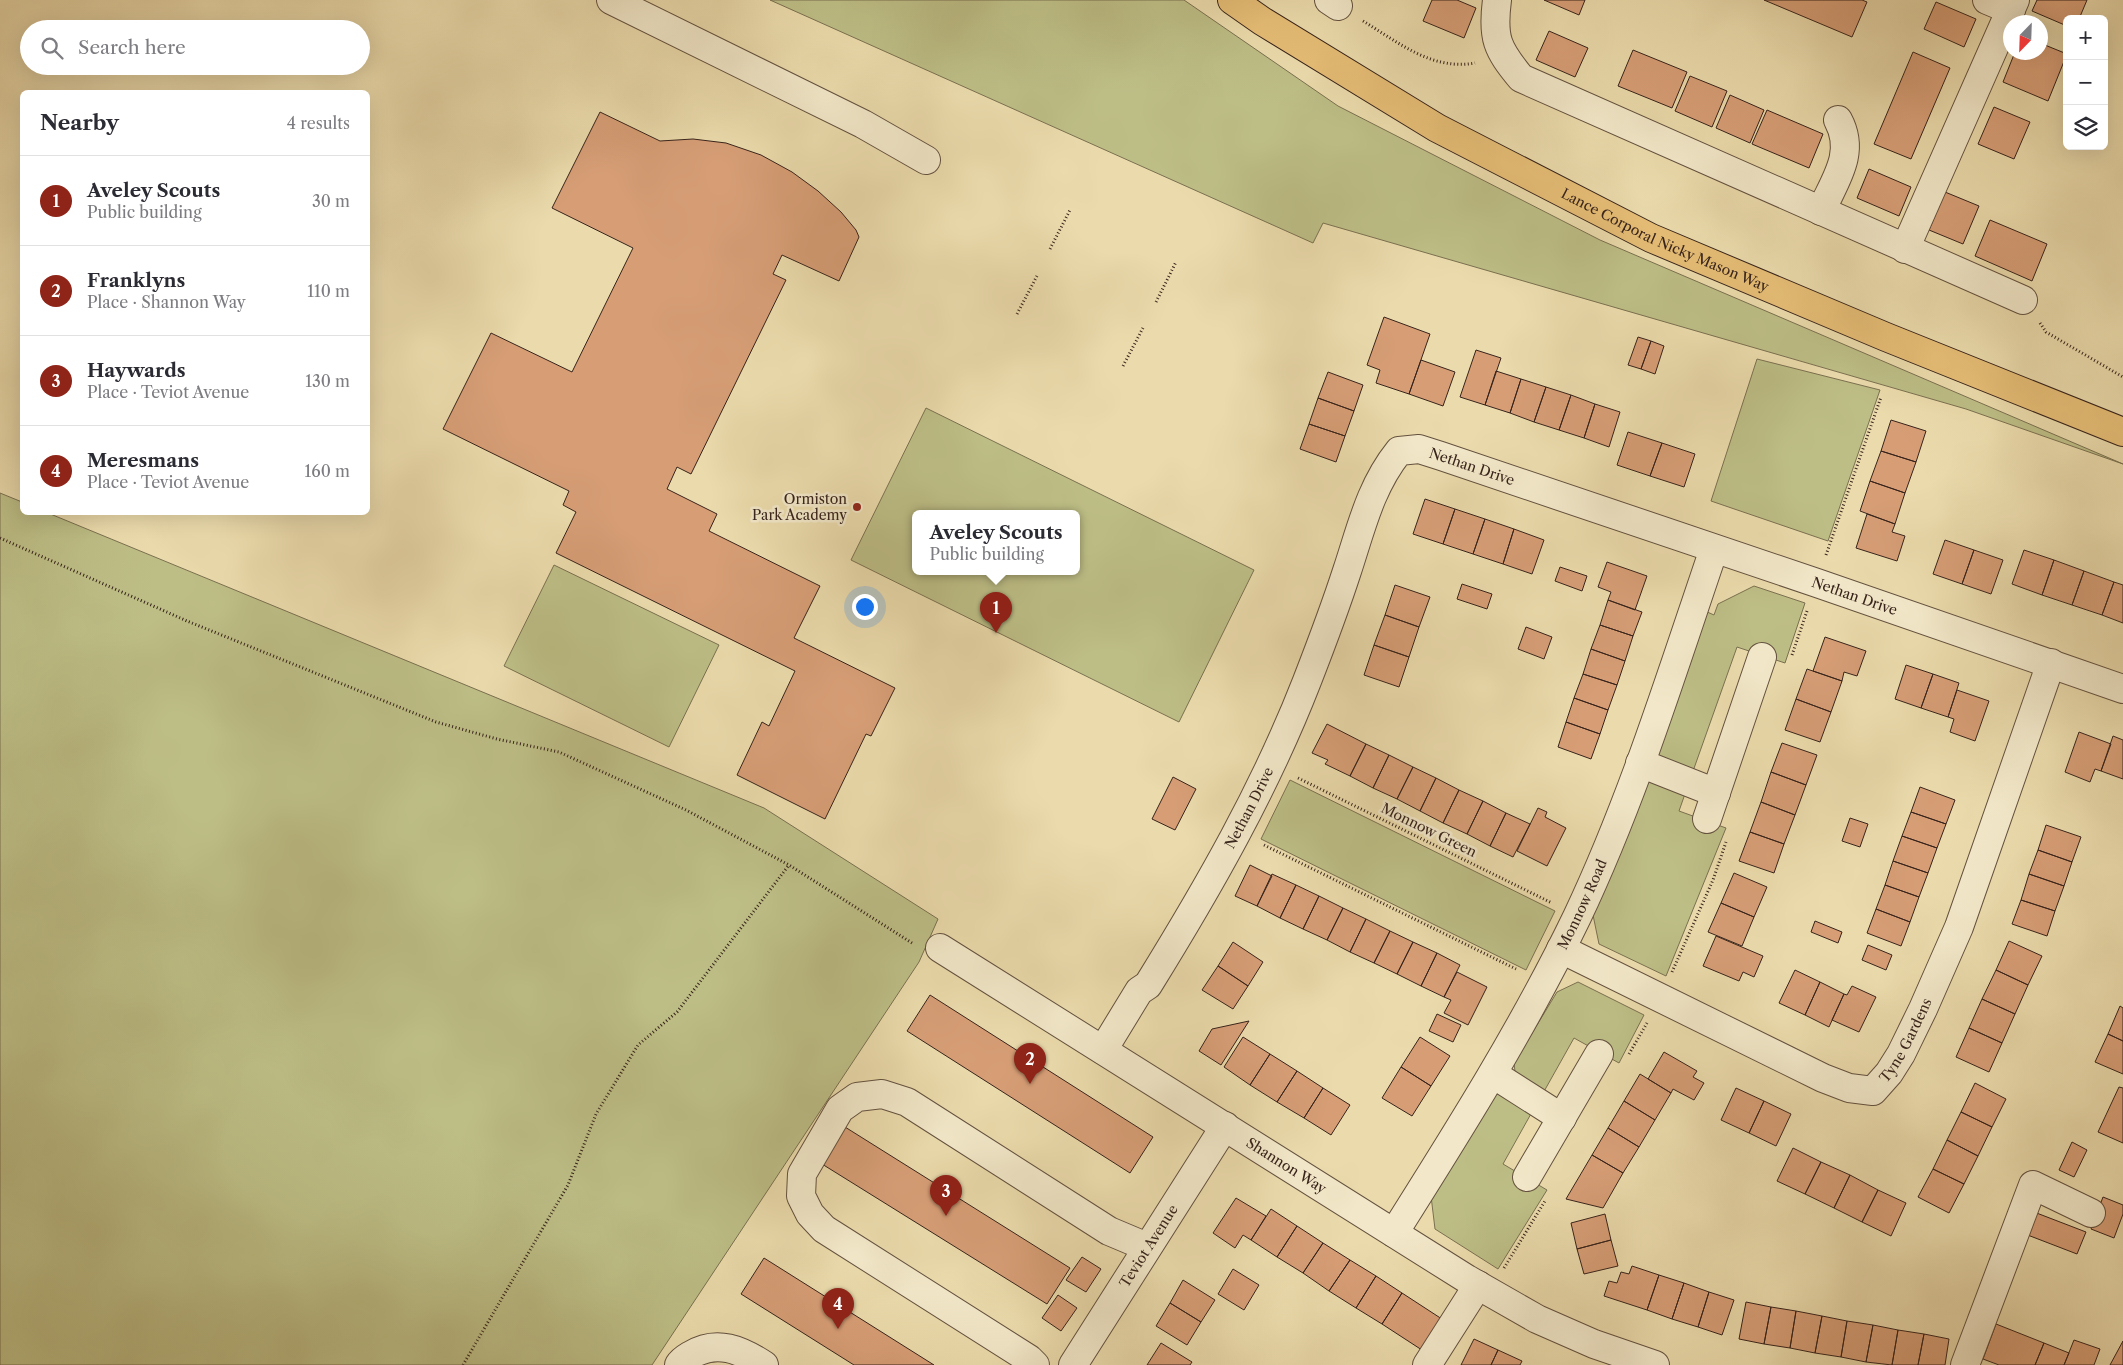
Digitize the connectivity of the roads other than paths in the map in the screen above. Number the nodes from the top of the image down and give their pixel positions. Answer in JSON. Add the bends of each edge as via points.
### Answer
{"nodes":[{"id":1,"x":611,"y":0,"type":"edge"},
{"id":2,"x":1232,"y":0,"type":"edge"},
{"id":3,"x":1498,"y":0,"type":"edge"},
{"id":4,"x":2004,"y":3,"type":"edge"},
{"id":5,"x":1838,"y":120,"type":"dead end"},
{"id":6,"x":926,"y":160,"type":"dead end"},
{"id":7,"x":1821,"y":211,"type":"junction"},
{"id":8,"x":1906,"y":249,"type":"junction"},
{"id":9,"x":2023,"y":300,"type":"road end"},
{"id":10,"x":2123,"y":432,"type":"edge"},
{"id":11,"x":1714,"y":549,"type":"junction"},
{"id":12,"x":1762,"y":657,"type":"dead end"},
{"id":13,"x":2051,"y":663,"type":"junction"},
{"id":14,"x":2123,"y":690,"type":"edge"},
{"id":15,"x":1640,"y":763,"type":"junction"},
{"id":16,"x":1716,"y":793,"type":"junction"},
{"id":17,"x":1707,"y":820,"type":"dead end"},
{"id":18,"x":940,"y":948,"type":"road end"},
{"id":19,"x":1561,"y":949,"type":"junction"},
{"id":20,"x":1103,"y":1050,"type":"junction"},
{"id":21,"x":1599,"y":1054,"type":"dead end"},
{"id":22,"x":1493,"y":1074,"type":"junction"},
{"id":23,"x":1562,"y":1118,"type":"junction"},
{"id":24,"x":1225,"y":1126,"type":"junction"},
{"id":25,"x":1527,"y":1177,"type":"dead end"},
{"id":26,"x":2092,"y":1214,"type":"dead end"},
{"id":27,"x":1394,"y":1233,"type":"junction"},
{"id":28,"x":1147,"y":1247,"type":"junction"},
{"id":29,"x":1478,"y":1285,"type":"junction"},
{"id":30,"x":1647,"y":1364,"type":"edge"},
{"id":31,"x":679,"y":1365,"type":"edge"},
{"id":32,"x":764,"y":1365,"type":"edge"},
{"id":33,"x":1035,"y":1365,"type":"edge"},
{"id":34,"x":1073,"y":1365,"type":"edge"},
{"id":35,"x":1427,"y":1365,"type":"edge"},
{"id":36,"x":1964,"y":1365,"type":"edge"}],
"edges":[{"from":1,"to":6,"type":"street","via":[[863,124]]},
{"from":2,"to":10,"type":"main road","name":"Lance Corporal Nicky Mason Way","via":[[1437,128],[1651,238]]},
{"from":3,"to":7,"type":"street","via":[[1494,28],[1504,58],[1521,78]]},
{"from":4,"to":8,"type":"street"},
{"from":5,"to":7,"type":"street","via":[[1844,131],[1846,149]]},
{"from":7,"to":8,"type":"street"},
{"from":8,"to":9,"type":"street"},
{"from":11,"to":13,"type":"street","name":"Nethan Drive"},
{"from":11,"to":15,"type":"street","name":"Monnow Road"},
{"from":11,"to":20,"type":"street","name":"Nethan Drive","via":[[1418,449],[1399,451],[1374,489],[1307,683],[1238,832],[1158,970],[1148,986],[1140,991]]},
{"from":12,"to":16,"type":"street"},
{"from":13,"to":14,"type":"street","name":"Nethan Drive"},
{"from":13,"to":19,"type":"street","name":"Tyne Gardens","via":[[1959,927],[1901,1054],[1873,1091],[1849,1088],[1823,1078]]},
{"from":15,"to":16,"type":"street"},
{"from":15,"to":19,"type":"street","name":"Monnow Road","via":[[1611,841]]},
{"from":16,"to":17,"type":"street"},
{"from":18,"to":20,"type":"street","name":"Shannon Way"},
{"from":19,"to":22,"type":"street","name":"Monnow Road"},
{"from":20,"to":24,"type":"street","name":"Shannon Way"},
{"from":21,"to":23,"type":"street"},
{"from":22,"to":23,"type":"street"},
{"from":22,"to":27,"type":"street","name":"Monnow Road"},
{"from":23,"to":25,"type":"street"},
{"from":24,"to":27,"type":"street","name":"Shannon Way"},
{"from":24,"to":28,"type":"street","name":"Teviot Avenue"},
{"from":26,"to":36,"type":"street","via":[[2033,1185]]},
{"from":27,"to":29,"type":"street","name":"Shannon Way"},
{"from":28,"to":33,"type":"street","via":[[1109,1231],[907,1102],[882,1094],[857,1097],[840,1109],[802,1174],[801,1196],[810,1214],[824,1229]]},
{"from":28,"to":34,"type":"street","name":"Teviot Avenue"},
{"from":29,"to":30,"type":"street","name":"Shannon Way","via":[[1538,1319]]},
{"from":29,"to":35,"type":"street"},
{"from":31,"to":32,"type":"street","via":[[702,1349],[726,1348],[746,1354]]}]}
